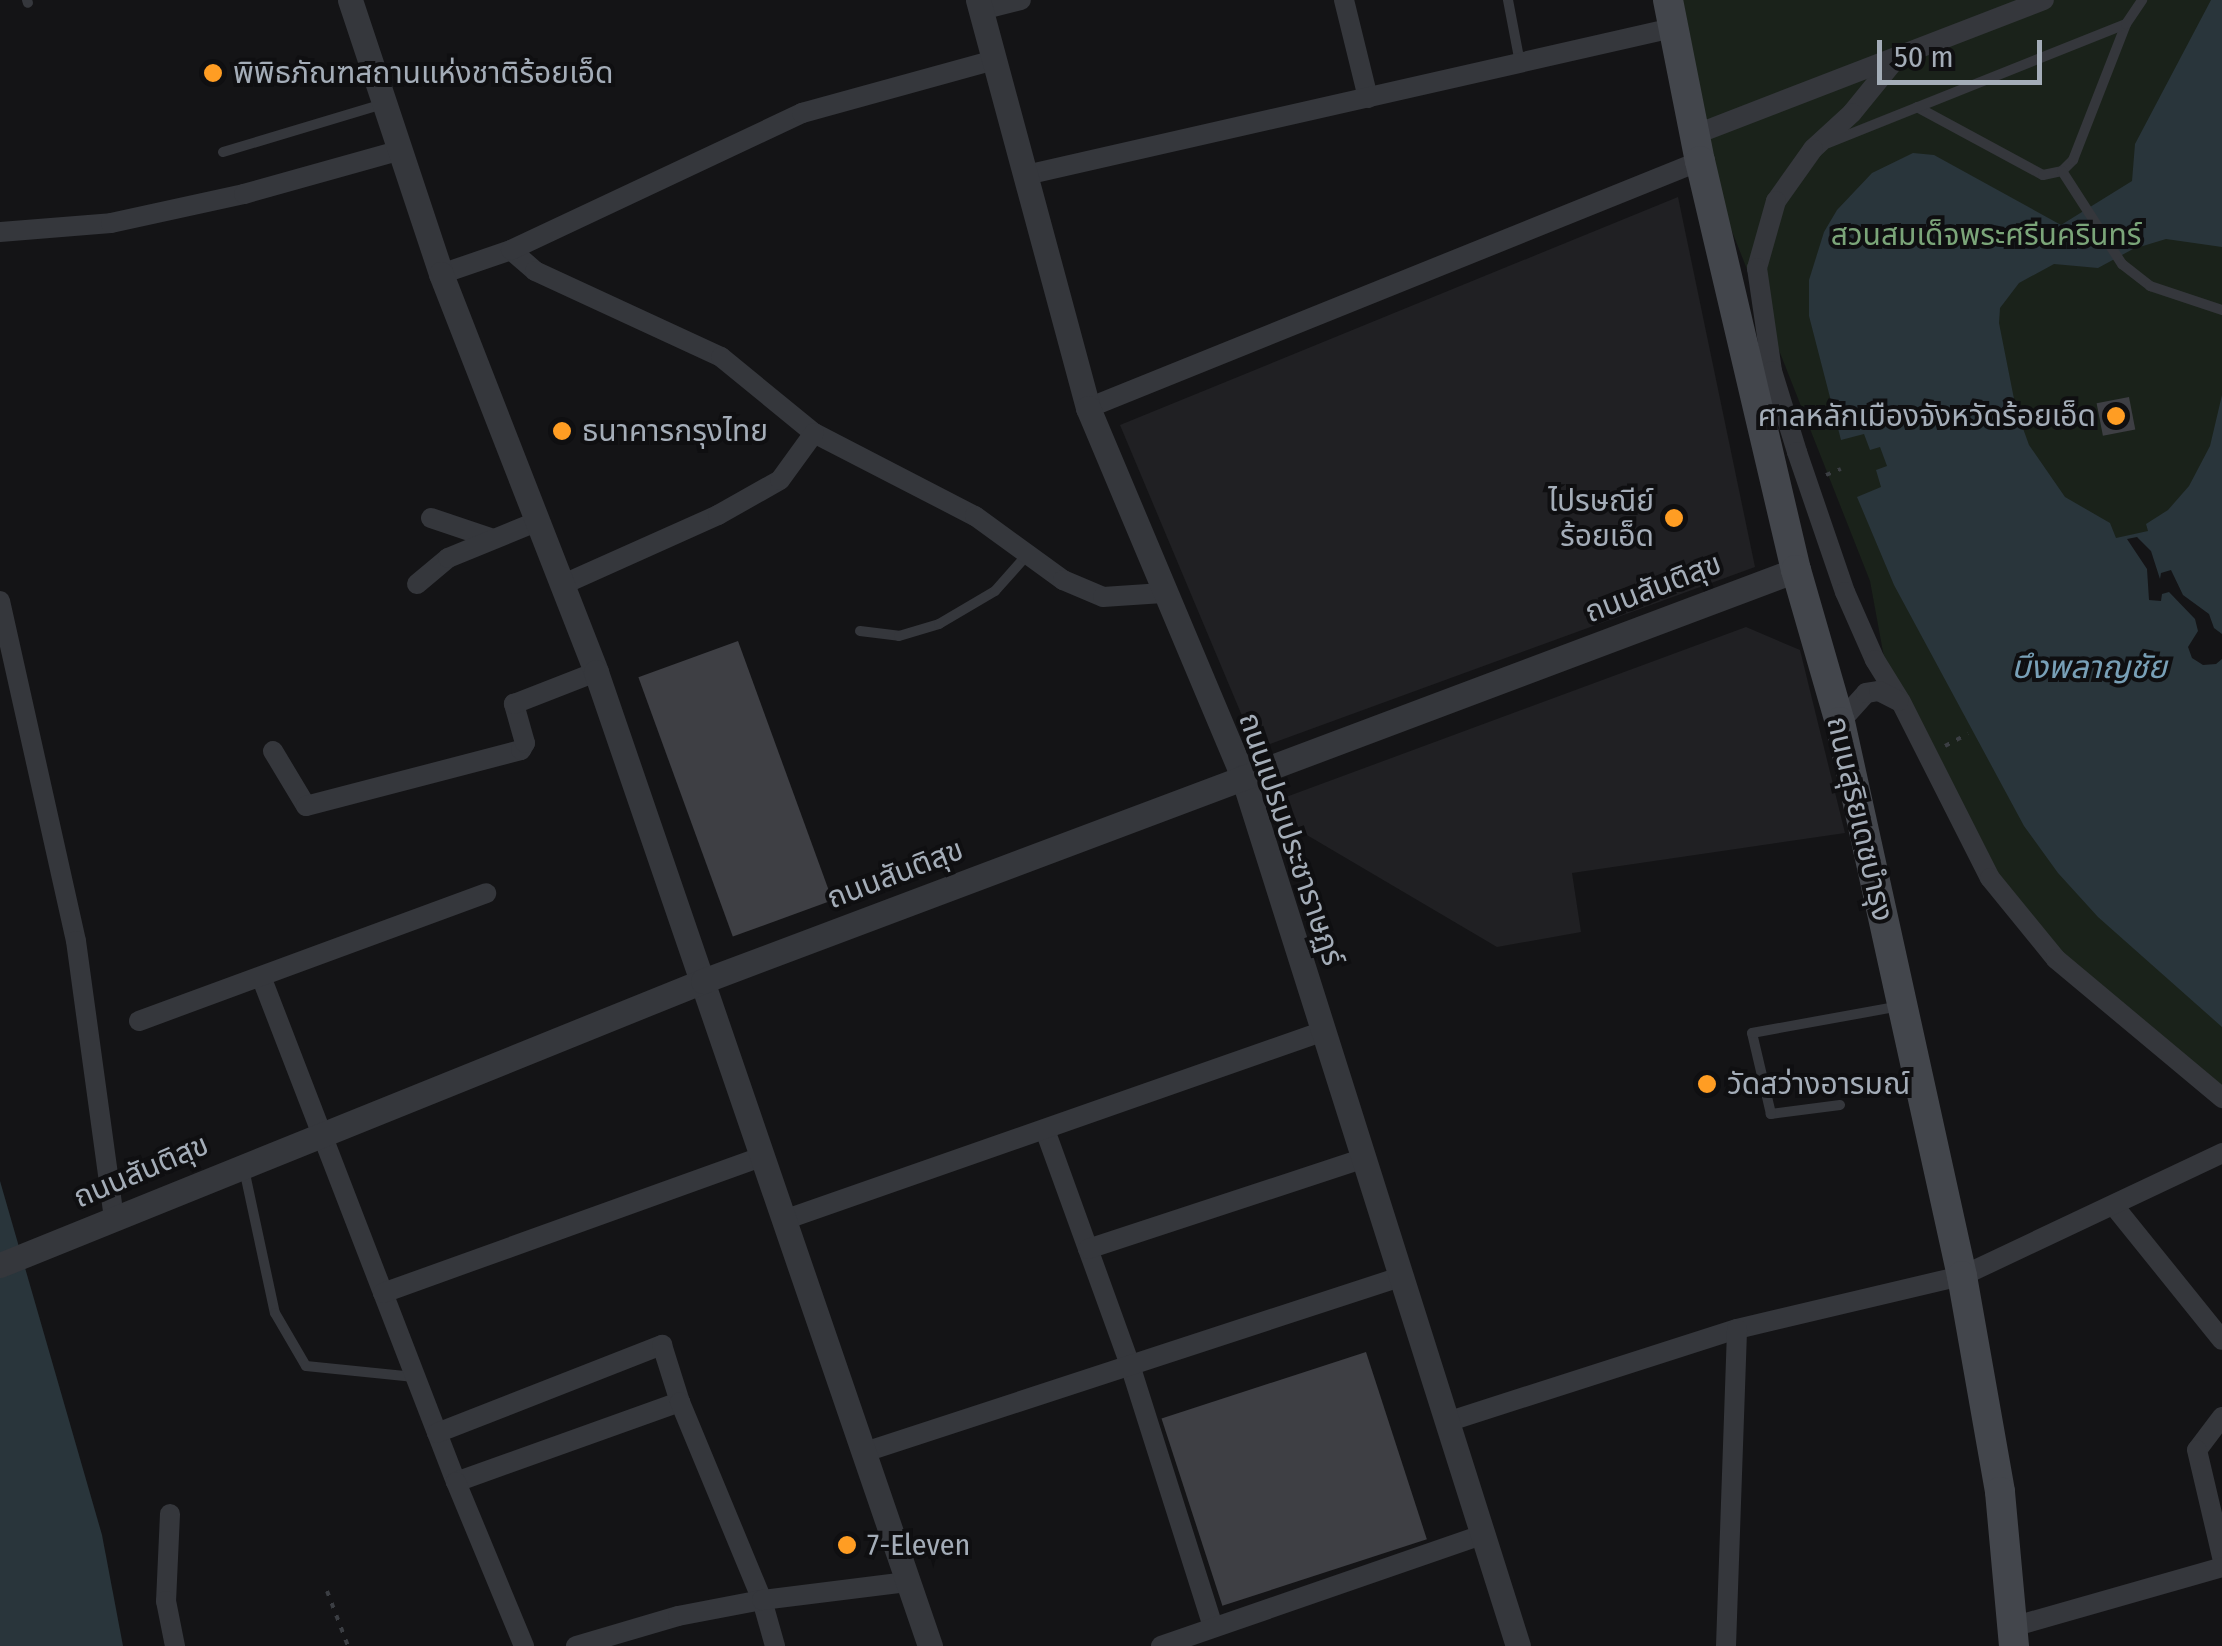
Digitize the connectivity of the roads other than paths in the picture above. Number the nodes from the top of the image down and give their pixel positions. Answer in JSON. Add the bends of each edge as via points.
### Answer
{"nodes":[{"id":1,"x":350,"y":0,"type":"edge"},
{"id":2,"x":1021,"y":0,"type":"edge"},
{"id":3,"x":1344,"y":0,"type":"edge"},
{"id":4,"x":1508,"y":0,"type":"edge"},
{"id":5,"x":2044,"y":0,"type":"edge"},
{"id":6,"x":2142,"y":0,"type":"edge"},
{"id":7,"x":979,"y":5,"type":"edge"},
{"id":8,"x":1671,"y":14,"type":"edge"},
{"id":9,"x":2126,"y":24,"type":"junction"},
{"id":10,"x":994,"y":60,"type":"junction"},
{"id":11,"x":1895,"y":60,"type":"junction"},
{"id":12,"x":1520,"y":64,"type":"junction"},
{"id":13,"x":1368,"y":98,"type":"junction"},
{"id":14,"x":383,"y":104,"type":"junction"},
{"id":15,"x":1916,"y":108,"type":"junction"},
{"id":16,"x":1697,"y":148,"type":"junction"},
{"id":17,"x":1813,"y":149,"type":"junction"},
{"id":18,"x":398,"y":151,"type":"junction"},
{"id":19,"x":223,"y":152,"type":"dead end"},
{"id":20,"x":2062,"y":171,"type":"junction"},
{"id":21,"x":1026,"y":175,"type":"junction"},
{"id":22,"x":0,"y":232,"type":"edge"},
{"id":23,"x":511,"y":250,"type":"junction"},
{"id":24,"x":442,"y":274,"type":"junction"},
{"id":25,"x":2222,"y":310,"type":"edge"},
{"id":26,"x":1088,"y":408,"type":"junction"},
{"id":27,"x":814,"y":433,"type":"junction"},
{"id":28,"x":431,"y":518,"type":"dead end"},
{"id":29,"x":538,"y":521,"type":"junction"},
{"id":30,"x":493,"y":540,"type":"junction"},
{"id":31,"x":1027,"y":554,"type":"junction"},
{"id":32,"x":1796,"y":570,"type":"junction"},
{"id":33,"x":417,"y":584,"type":"dead end"},
{"id":34,"x":564,"y":584,"type":"junction"},
{"id":35,"x":1163,"y":593,"type":"junction"},
{"id":36,"x":0,"y":601,"type":"edge"},
{"id":37,"x":860,"y":631,"type":"dead end"},
{"id":38,"x":596,"y":672,"type":"junction"},
{"id":39,"x":1901,"y":702,"type":"junction"},
{"id":40,"x":1840,"y":722,"type":"junction"},
{"id":41,"x":273,"y":751,"type":"dead end"},
{"id":42,"x":1242,"y":777,"type":"junction"},
{"id":43,"x":486,"y":893,"type":"dead end"},
{"id":44,"x":262,"y":979,"type":"junction"},
{"id":45,"x":703,"y":981,"type":"junction"},
{"id":46,"x":1902,"y":1006,"type":"junction"},
{"id":47,"x":138,"y":1021,"type":"dead end"},
{"id":48,"x":1321,"y":1032,"type":"junction"},
{"id":49,"x":2222,"y":1098,"type":"edge"},
{"id":50,"x":1840,"y":1105,"type":"dead end"},
{"id":51,"x":1045,"y":1130,"type":"junction"},
{"id":52,"x":321,"y":1132,"type":"junction"},
{"id":53,"x":2222,"y":1153,"type":"edge"},
{"id":54,"x":760,"y":1157,"type":"junction"},
{"id":55,"x":1362,"y":1158,"type":"junction"},
{"id":56,"x":242,"y":1164,"type":"junction"},
{"id":57,"x":2114,"y":1206,"type":"junction"},
{"id":58,"x":114,"y":1218,"type":"junction"},
{"id":59,"x":784,"y":1220,"type":"junction"},
{"id":60,"x":1088,"y":1249,"type":"junction"},
{"id":61,"x":12,"y":1260,"type":"edge"},
{"id":62,"x":1962,"y":1276,"type":"junction"},
{"id":63,"x":1400,"y":1277,"type":"junction"},
{"id":64,"x":382,"y":1294,"type":"junction"},
{"id":65,"x":1737,"y":1329,"type":"junction"},
{"id":66,"x":2222,"y":1340,"type":"edge"},
{"id":67,"x":1130,"y":1365,"type":"junction"},
{"id":68,"x":416,"y":1377,"type":"junction"},
{"id":69,"x":680,"y":1402,"type":"junction"},
{"id":70,"x":2222,"y":1418,"type":"edge"},
{"id":71,"x":1450,"y":1421,"type":"junction"},
{"id":72,"x":437,"y":1433,"type":"junction"},
{"id":73,"x":865,"y":1452,"type":"junction"},
{"id":74,"x":456,"y":1482,"type":"junction"},
{"id":75,"x":170,"y":1514,"type":"dead end"},
{"id":76,"x":1484,"y":1534,"type":"junction"},
{"id":77,"x":2222,"y":1557,"type":"edge"},
{"id":78,"x":2222,"y":1566,"type":"edge"},
{"id":79,"x":907,"y":1582,"type":"junction"},
{"id":80,"x":762,"y":1600,"type":"junction"},
{"id":81,"x":1214,"y":1627,"type":"junction"},
{"id":82,"x":2013,"y":1636,"type":"edge"},
{"id":83,"x":175,"y":1646,"type":"edge"},
{"id":84,"x":524,"y":1646,"type":"edge"},
{"id":85,"x":576,"y":1646,"type":"edge"},
{"id":86,"x":775,"y":1646,"type":"edge"},
{"id":87,"x":930,"y":1646,"type":"edge"},
{"id":88,"x":1161,"y":1646,"type":"edge"},
{"id":89,"x":1518,"y":1646,"type":"edge"},
{"id":90,"x":1726,"y":1646,"type":"edge"}],
"edges":[{"from":1,"to":14,"type":"street"},
{"from":2,"to":7,"type":"street"},
{"from":3,"to":13,"type":"street"},
{"from":4,"to":12,"type":"lane"},
{"from":5,"to":11,"type":"street"},
{"from":6,"to":9,"type":"lane"},
{"from":7,"to":10,"type":"street","name":"ถนนเปรมประชาราษฏร์"},
{"from":8,"to":12,"type":"street"},
{"from":8,"to":16,"type":"main road","name":"ถนนสุริยเดชบำรุง"},
{"from":9,"to":15,"type":"lane"},
{"from":9,"to":20,"type":"lane","via":[[2073,160]]},
{"from":10,"to":21,"type":"street","name":"ถนนเปรมประชาราษฏร์"},
{"from":10,"to":23,"type":"street","via":[[802,113]]},
{"from":11,"to":16,"type":"street"},
{"from":11,"to":17,"type":"street"},
{"from":12,"to":13,"type":"street"},
{"from":13,"to":21,"type":"street"},
{"from":14,"to":18,"type":"street"},
{"from":14,"to":19,"type":"lane"},
{"from":15,"to":17,"type":"lane"},
{"from":15,"to":20,"type":"lane","via":[[2043,176]]},
{"from":16,"to":26,"type":"street"},
{"from":16,"to":32,"type":"main road","name":"ถนนสุริยเดชบำรุง"},
{"from":17,"to":39,"type":"street","via":[[1776,201],[1758,268],[1772,372],[1844,592]]},
{"from":18,"to":22,"type":"street","via":[[111,223]]},
{"from":18,"to":24,"type":"street"},
{"from":20,"to":25,"type":"lane","via":[[2122,264],[2150,286]]},
{"from":21,"to":26,"type":"street","name":"ถนนเปรมประชาราษฏร์"},
{"from":23,"to":24,"type":"street"},
{"from":23,"to":27,"type":"street","via":[[536,272],[721,357]]},
{"from":24,"to":29,"type":"street"},
{"from":26,"to":35,"type":"street","name":"ถนนเปรมประชาราษฏร์"},
{"from":27,"to":31,"type":"street","via":[[975,516]]},
{"from":27,"to":34,"type":"street","via":[[780,480]]},
{"from":28,"to":30,"type":"street"},
{"from":29,"to":30,"type":"street"},
{"from":29,"to":34,"type":"street"},
{"from":30,"to":33,"type":"street","via":[[448,558]]},
{"from":31,"to":35,"type":"street","via":[[1103,597]]},
{"from":31,"to":37,"type":"lane","via":[[995,591],[939,624],[899,636]]},
{"from":32,"to":40,"type":"main road","name":"ถนนสุริยเดชบำรุง"},
{"from":32,"to":42,"type":"street","name":"ถนนสันติสุข"},
{"from":34,"to":38,"type":"street"},
{"from":35,"to":42,"type":"street","name":"ถนนเปรมประชาราษฏร์"},
{"from":36,"to":58,"type":"street","via":[[76,941]]},
{"from":38,"to":41,"type":"street","via":[[514,704],[521,750],[306,806]]},
{"from":38,"to":45,"type":"street"},
{"from":39,"to":40,"type":"street","via":[[1879,691],[1866,693]]},
{"from":39,"to":49,"type":"street","via":[[1990,878],[2056,958]]},
{"from":40,"to":46,"type":"main road","name":"ถนนสุริยเดชบำรุง"},
{"from":42,"to":45,"type":"street","name":"ถนนสันติสุข"},
{"from":42,"to":48,"type":"street","name":"ถนนเปรมประชาราษฏร์"},
{"from":43,"to":44,"type":"street"},
{"from":44,"to":47,"type":"street"},
{"from":44,"to":52,"type":"street"},
{"from":45,"to":52,"type":"street","name":"ถนนสันติสุข"},
{"from":45,"to":54,"type":"street"},
{"from":46,"to":50,"type":"lane","via":[[1752,1033],[1770,1114]]},
{"from":46,"to":62,"type":"main road","name":"ถนนสุริยเดชบำรุง"},
{"from":48,"to":51,"type":"street"},
{"from":48,"to":55,"type":"street","name":"ถนนเปรมประชาราษฏร์"},
{"from":51,"to":59,"type":"street"},
{"from":51,"to":60,"type":"street"},
{"from":52,"to":56,"type":"street","name":"ถนนสันติสุข"},
{"from":52,"to":64,"type":"street"},
{"from":53,"to":57,"type":"street"},
{"from":54,"to":59,"type":"street"},
{"from":54,"to":64,"type":"street"},
{"from":55,"to":60,"type":"street"},
{"from":55,"to":63,"type":"street","name":"ถนนเปรมประชาราษฏร์"},
{"from":56,"to":58,"type":"street","name":"ถนนสันติสุข"},
{"from":56,"to":68,"type":"lane","via":[[275,1313],[306,1366]]},
{"from":57,"to":62,"type":"street"},
{"from":57,"to":66,"type":"street"},
{"from":58,"to":61,"type":"street","name":"ถนนสันติสุข"},
{"from":59,"to":73,"type":"street"},
{"from":60,"to":67,"type":"street"},
{"from":62,"to":65,"type":"street"},
{"from":62,"to":82,"type":"main road","name":"ถนนสุริยเดชบำรุง","via":[[2000,1492]]},
{"from":63,"to":67,"type":"street"},
{"from":63,"to":71,"type":"street","name":"ถนนเปรมประชาราษฏร์"},
{"from":64,"to":68,"type":"street"},
{"from":65,"to":71,"type":"street"},
{"from":65,"to":90,"type":"street"},
{"from":67,"to":73,"type":"street"},
{"from":67,"to":81,"type":"street"},
{"from":68,"to":72,"type":"street"},
{"from":69,"to":72,"type":"street","via":[[662,1345]]},
{"from":69,"to":74,"type":"street"},
{"from":69,"to":80,"type":"street"},
{"from":70,"to":77,"type":"street","via":[[2197,1450]]},
{"from":71,"to":76,"type":"street","name":"ถนนเปรมประชาราษฏร์"},
{"from":72,"to":74,"type":"street"},
{"from":73,"to":79,"type":"street"},
{"from":74,"to":84,"type":"street"},
{"from":75,"to":83,"type":"street","via":[[166,1601]]},
{"from":76,"to":81,"type":"street"},
{"from":76,"to":89,"type":"street","name":"ถนนเปรมประชาราษฏร์"},
{"from":78,"to":82,"type":"street"},
{"from":79,"to":80,"type":"street"},
{"from":79,"to":87,"type":"street"},
{"from":80,"to":85,"type":"street"},
{"from":80,"to":86,"type":"street"},
{"from":81,"to":88,"type":"street"}]}
